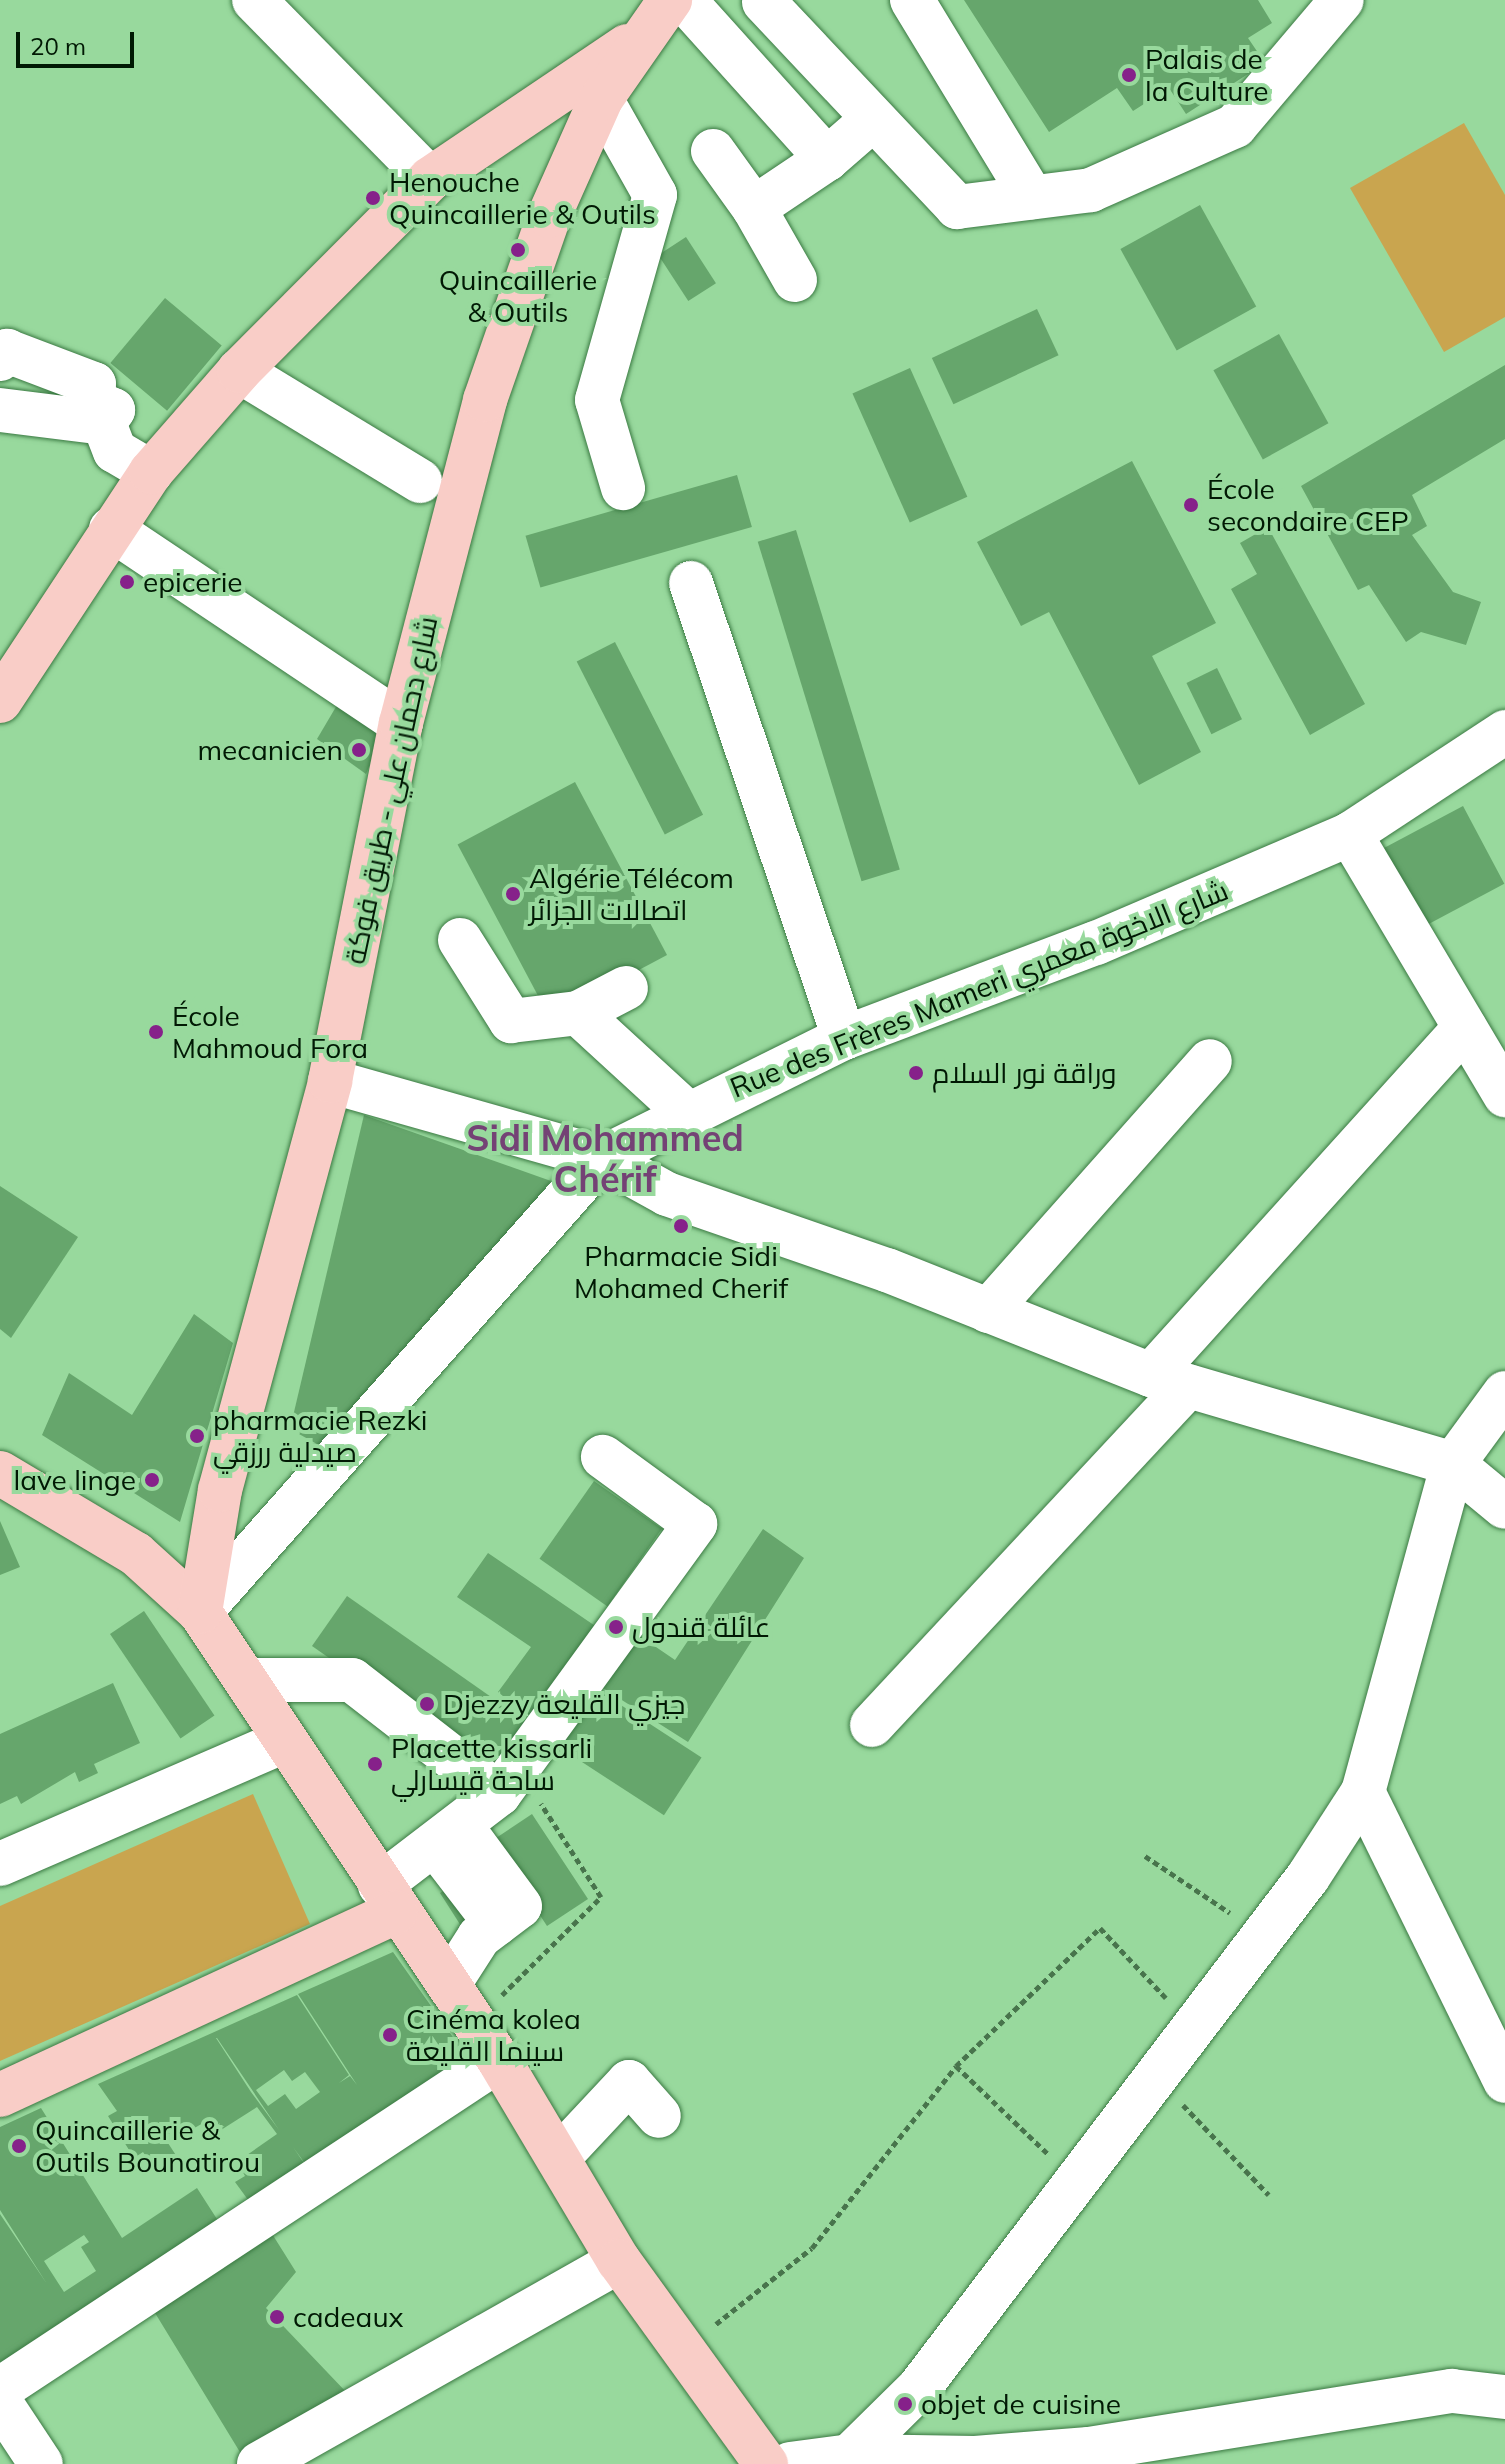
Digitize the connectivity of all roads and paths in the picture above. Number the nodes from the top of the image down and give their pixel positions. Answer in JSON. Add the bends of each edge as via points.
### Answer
{"nodes":[{"id":1,"x":254,"y":0,"type":"edge"},
{"id":2,"x":684,"y":0,"type":"edge"},
{"id":3,"x":912,"y":0,"type":"edge"},
{"id":4,"x":1342,"y":0,"type":"edge"},
{"id":5,"x":764,"y":2,"type":"dead end"},
{"id":6,"x":658,"y":17,"type":"edge"},
{"id":7,"x":601,"y":99,"type":"junction"},
{"id":8,"x":872,"y":120,"type":"junction"},
{"id":9,"x":713,"y":151,"type":"dead end"},
{"id":10,"x":827,"y":159,"type":"junction"},
{"id":11,"x":430,"y":179,"type":"junction"},
{"id":12,"x":1032,"y":197,"type":"junction"},
{"id":13,"x":754,"y":208,"type":"junction"},
{"id":14,"x":795,"y":280,"type":"dead end"},
{"id":15,"x":0,"y":359,"type":"edge"},
{"id":16,"x":239,"y":371,"type":"junction"},
{"id":17,"x":0,"y":410,"type":"edge"},
{"id":18,"x":104,"y":423,"type":"junction"},
{"id":19,"x":151,"y":472,"type":"junction"},
{"id":20,"x":420,"y":481,"type":"dead end"},
{"id":21,"x":623,"y":488,"type":"dead end"},
{"id":22,"x":111,"y":529,"type":"junction"},
{"id":23,"x":691,"y":583,"type":"dead end"},
{"id":24,"x":0,"y":701,"type":"edge"},
{"id":25,"x":401,"y":723,"type":"junction"},
{"id":26,"x":1505,"y":732,"type":"edge"},
{"id":27,"x":1350,"y":834,"type":"junction"},
{"id":28,"x":460,"y":940,"type":"dead end"},
{"id":29,"x":626,"y":988,"type":"dead end"},
{"id":30,"x":578,"y":1013,"type":"junction"},
{"id":31,"x":1465,"y":1028,"type":"junction"},
{"id":32,"x":844,"y":1038,"type":"junction"},
{"id":33,"x":1210,"y":1061,"type":"dead end"},
{"id":34,"x":330,"y":1081,"type":"junction"},
{"id":35,"x":1505,"y":1095,"type":"edge"},
{"id":36,"x":685,"y":1111,"type":"junction"},
{"id":37,"x":602,"y":1158,"type":"junction"},
{"id":38,"x":988,"y":1311,"type":"junction"},
{"id":39,"x":1169,"y":1381,"type":"junction"},
{"id":40,"x":1505,"y":1393,"type":"edge"},
{"id":41,"x":603,"y":1457,"type":"dead end"},
{"id":42,"x":1453,"y":1464,"type":"junction"},
{"id":43,"x":5,"y":1480,"type":"edge"},
{"id":44,"x":1505,"y":1507,"type":"edge"},
{"id":45,"x":200,"y":1612,"type":"junction"},
{"id":46,"x":248,"y":1680,"type":"junction"},
{"id":47,"x":872,"y":1725,"type":"dead end"},
{"id":48,"x":282,"y":1742,"type":"junction"},
{"id":49,"x":1363,"y":1792,"type":"junction"},
{"id":50,"x":499,"y":1794,"type":"junction"},
{"id":51,"x":449,"y":1837,"type":"junction"},
{"id":52,"x":1145,"y":1856,"type":"dead end"},
{"id":53,"x":0,"y":1864,"type":"edge"},
{"id":54,"x":388,"y":1898,"type":"junction"},
{"id":55,"x":1266,"y":1935,"type":"junction"},
{"id":56,"x":449,"y":1984,"type":"junction"},
{"id":57,"x":1197,"y":2031,"type":"junction"},
{"id":58,"x":499,"y":2060,"type":"junction"},
{"id":59,"x":956,"y":2066,"type":"junction"},
{"id":60,"x":1155,"y":2076,"type":"junction"},
{"id":61,"x":1505,"y":2081,"type":"edge"},
{"id":62,"x":0,"y":2095,"type":"edge"},
{"id":63,"x":659,"y":2116,"type":"dead end"},
{"id":64,"x":558,"y":2158,"type":"junction"},
{"id":65,"x":1076,"y":2182,"type":"junction"},
{"id":66,"x":1269,"y":2195,"type":"dead end"},
{"id":67,"x":619,"y":2261,"type":"junction"},
{"id":68,"x":683,"y":2350,"type":"junction"},
{"id":69,"x":0,"y":2389,"type":"edge"},
{"id":70,"x":1505,"y":2397,"type":"edge"},
{"id":71,"x":0,"y":2402,"type":"edge"},
{"id":72,"x":850,"y":2456,"type":"junction"},
{"id":73,"x":41,"y":2464,"type":"edge"},
{"id":74,"x":259,"y":2464,"type":"edge"},
{"id":75,"x":766,"y":2464,"type":"edge"},
{"id":76,"x":790,"y":2464,"type":"edge"}],
"edges":[{"from":1,"to":11,"type":"street"},
{"from":2,"to":10,"type":"street"},
{"from":3,"to":12,"type":"street"},
{"from":4,"to":12,"type":"street","via":[[1235,126],[1091,190]]},
{"from":5,"to":8,"type":"street"},
{"from":6,"to":7,"type":"main road","name":"شارع دحمان علي - طريق فوكة"},
{"from":6,"to":11,"type":"main road"},
{"from":7,"to":21,"type":"street","via":[[655,195],[597,400]]},
{"from":7,"to":25,"type":"main road","name":"شارع دحمان علي - طريق فوكة","via":[[549,216],[485,400]]},
{"from":8,"to":10,"type":"street"},
{"from":8,"to":12,"type":"street","via":[[957,207]]},
{"from":9,"to":13,"type":"street"},
{"from":10,"to":13,"type":"street"},
{"from":11,"to":16,"type":"main road"},
{"from":13,"to":14,"type":"street"},
{"from":15,"to":18,"type":"street","via":[[7,351],[94,384],[92,401],[113,410]]},
{"from":16,"to":19,"type":"main road"},
{"from":16,"to":20,"type":"street"},
{"from":17,"to":18,"type":"street"},
{"from":18,"to":19,"type":"street","via":[[115,451]]},
{"from":19,"to":22,"type":"main road"},
{"from":22,"to":24,"type":"main road"},
{"from":22,"to":25,"type":"street"},
{"from":23,"to":32,"type":"street"},
{"from":25,"to":34,"type":"main road","name":"شارع دحمان علي - طريق فوكة"},
{"from":26,"to":27,"type":"street","name":"Rue des Frères Mameri شارع الاخوة معمري"},
{"from":27,"to":31,"type":"street"},
{"from":27,"to":32,"type":"street","name":"Rue des Frères Mameri شارع الاخوة معمري","via":[[1096,943]]},
{"from":28,"to":30,"type":"street","via":[[511,1021]]},
{"from":29,"to":30,"type":"street"},
{"from":30,"to":36,"type":"street"},
{"from":31,"to":35,"type":"street"},
{"from":31,"to":39,"type":"street"},
{"from":32,"to":36,"type":"street","name":"Rue des Frères Mameri شارع الاخوة معمري"},
{"from":33,"to":38,"type":"street"},
{"from":34,"to":37,"type":"street"},
{"from":34,"to":45,"type":"main road","name":"شارع دحمان علي - طريق فوكة","via":[[220,1490]]},
{"from":36,"to":37,"type":"street","name":"Rue des Frères Mameri شارع الاخوة معمري"},
{"from":37,"to":38,"type":"street","via":[[667,1194]]},
{"from":37,"to":45,"type":"street","name":"Rue des Frères Mameri شارع الاخوة معمري"},
{"from":38,"to":39,"type":"street"},
{"from":39,"to":42,"type":"street"},
{"from":39,"to":47,"type":"street"},
{"from":40,"to":42,"type":"street"},
{"from":41,"to":50,"type":"street","via":[[695,1524]]},
{"from":42,"to":44,"type":"street"},
{"from":42,"to":49,"type":"street"},
{"from":43,"to":45,"type":"main road","via":[[136,1554]]},
{"from":45,"to":46,"type":"main road"},
{"from":46,"to":48,"type":"main road"},
{"from":46,"to":50,"type":"street","via":[[352,1680]]},
{"from":48,"to":53,"type":"street"},
{"from":48,"to":54,"type":"main road"},
{"from":49,"to":55,"type":"street"},
{"from":49,"to":61,"type":"street"},
{"from":50,"to":51,"type":"street"},
{"from":51,"to":54,"type":"street"},
{"from":51,"to":56,"type":"street","via":[[520,1906],[479,1937]]},
{"from":52,"to":55,"type":"path"},
{"from":54,"to":56,"type":"main road"},
{"from":54,"to":62,"type":"main road"},
{"from":55,"to":57,"type":"street"},
{"from":56,"to":58,"type":"main road"},
{"from":57,"to":59,"type":"path","via":[[1100,1928]]},
{"from":57,"to":60,"type":"street"},
{"from":58,"to":64,"type":"main road"},
{"from":58,"to":69,"type":"street"},
{"from":59,"to":65,"type":"path"},
{"from":59,"to":68,"type":"path","via":[[812,2248]]},
{"from":60,"to":65,"type":"street"},
{"from":60,"to":66,"type":"path"},
{"from":63,"to":64,"type":"street","via":[[629,2082]]},
{"from":64,"to":67,"type":"main road"},
{"from":65,"to":72,"type":"street","via":[[919,2388]]},
{"from":67,"to":68,"type":"main road"},
{"from":67,"to":74,"type":"street"},
{"from":68,"to":75,"type":"main road"},
{"from":70,"to":72,"type":"street","via":[[1452,2391],[1089,2449],[975,2458]]},
{"from":71,"to":73,"type":"street"},
{"from":72,"to":76,"type":"street"}]}
